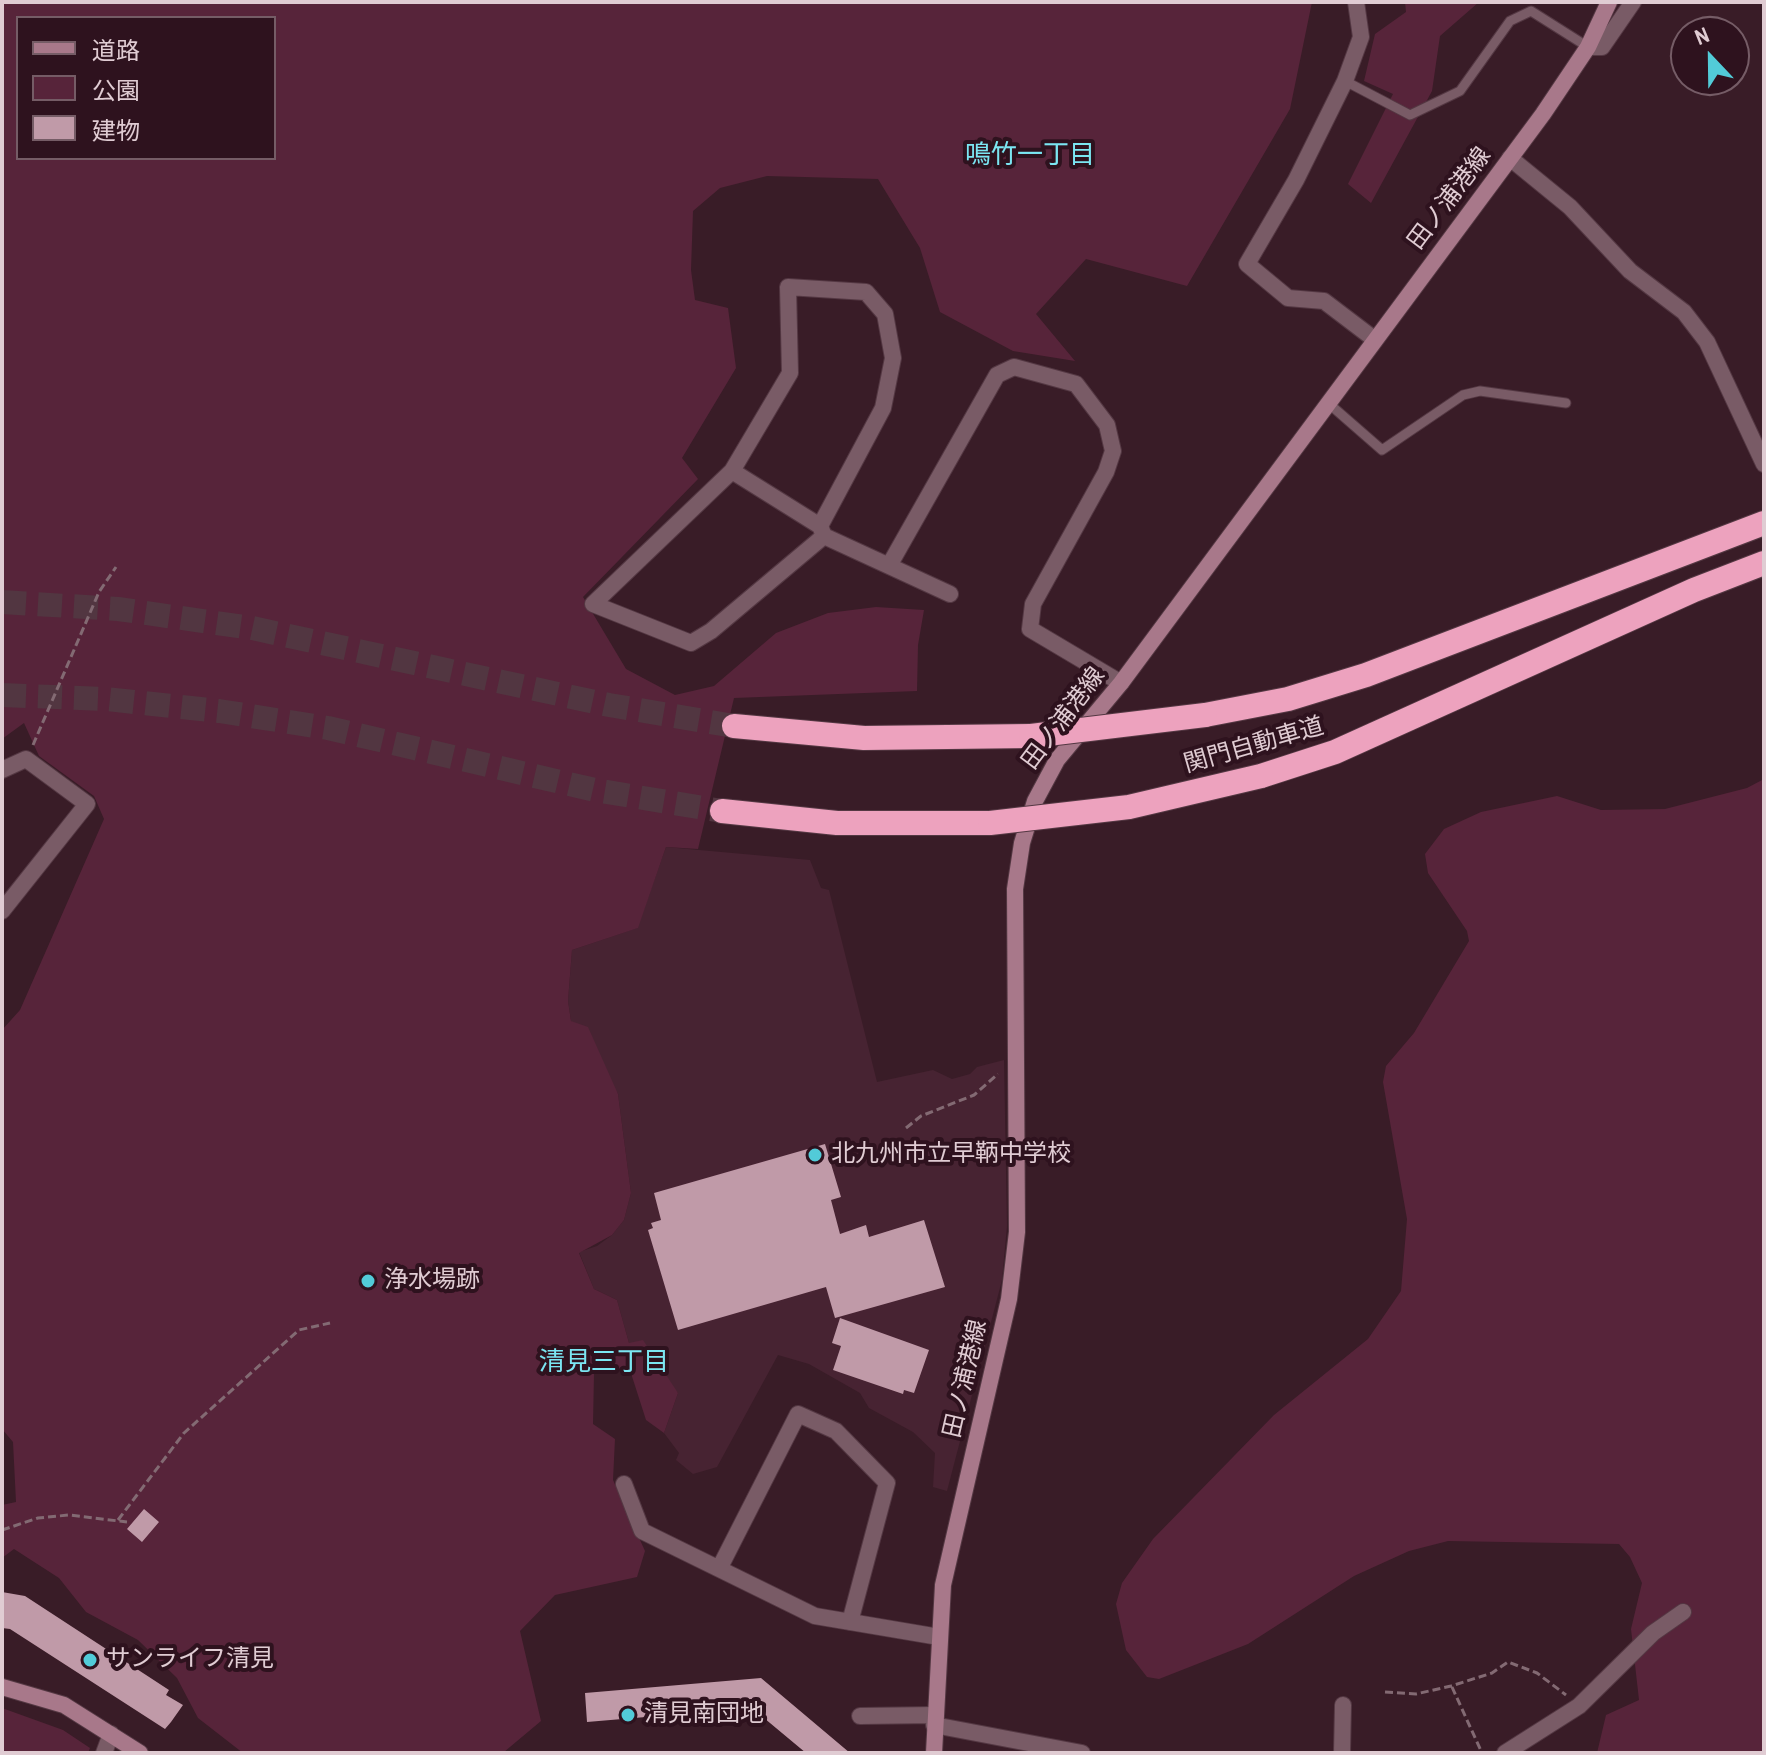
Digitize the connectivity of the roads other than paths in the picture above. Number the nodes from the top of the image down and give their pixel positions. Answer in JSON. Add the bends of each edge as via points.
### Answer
{"nodes":[{"id":1,"x":1356,"y":2,"type":"edge"},
{"id":2,"x":1609,"y":2,"type":"edge"},
{"id":3,"x":1633,"y":2,"type":"edge"},
{"id":4,"x":1588,"y":47,"type":"junction"},
{"id":5,"x":1345,"y":81,"type":"junction"},
{"id":6,"x":1510,"y":158,"type":"junction"},
{"id":7,"x":1374,"y":339,"type":"junction"},
{"id":8,"x":1327,"y":402,"type":"junction"},
{"id":9,"x":1566,"y":403,"type":"dead end"},
{"id":10,"x":1764,"y":464,"type":"edge"},
{"id":11,"x":732,"y":471,"type":"junction"},
{"id":12,"x":1764,"y":523,"type":"edge"},
{"id":13,"x":822,"y":531,"type":"junction"},
{"id":14,"x":1764,"y":563,"type":"edge"},
{"id":15,"x":890,"y":564,"type":"junction"},
{"id":16,"x":950,"y":594,"type":"dead end"},
{"id":17,"x":1121,"y":683,"type":"junction"},
{"id":18,"x":734,"y":726,"type":"tunnel mouth"},
{"id":19,"x":2,"y":770,"type":"edge"},
{"id":20,"x":722,"y":811,"type":"tunnel mouth"},
{"id":21,"x":2,"y":911,"type":"edge"},
{"id":22,"x":624,"y":1484,"type":"dead end"},
{"id":23,"x":720,"y":1567,"type":"junction"},
{"id":24,"x":1683,"y":1612,"type":"dead end"},
{"id":25,"x":850,"y":1622,"type":"junction"},
{"id":26,"x":939,"y":1637,"type":"junction"},
{"id":27,"x":2,"y":1687,"type":"edge"},
{"id":28,"x":1343,"y":1705,"type":"dead end"},
{"id":29,"x":860,"y":1716,"type":"dead end"},
{"id":30,"x":935,"y":1720,"type":"junction"},
{"id":31,"x":111,"y":1734,"type":"junction"},
{"id":32,"x":104,"y":1753,"type":"edge"},
{"id":33,"x":140,"y":1753,"type":"edge"},
{"id":34,"x":934,"y":1753,"type":"edge"},
{"id":35,"x":1082,"y":1753,"type":"edge"},
{"id":36,"x":1342,"y":1753,"type":"edge"},
{"id":37,"x":1505,"y":1753,"type":"edge"}],
"edges":[{"from":1,"to":5,"type":"street","via":[[1361,37]]},
{"from":2,"to":4,"type":"main road","name":"田ノ浦港線"},
{"from":3,"to":4,"type":"street","via":[[1602,47]]},
{"from":4,"to":5,"type":"lane","via":[[1531,11],[1510,21],[1460,91],[1410,115]]},
{"from":4,"to":6,"type":"main road","name":"田ノ浦港線"},
{"from":5,"to":7,"type":"street","via":[[1247,264],[1288,298],[1324,301]]},
{"from":6,"to":7,"type":"main road","name":"田ノ浦港線"},
{"from":6,"to":10,"type":"street","via":[[1570,207],[1630,271],[1684,312],[1707,342]]},
{"from":7,"to":8,"type":"main road","name":"田ノ浦港線"},
{"from":8,"to":9,"type":"lane","via":[[1382,450],[1463,395],[1480,391]]},
{"from":8,"to":17,"type":"main road","name":"田ノ浦港線"},
{"from":11,"to":13,"type":"street"},
{"from":11,"to":13,"type":"street","via":[[593,604],[691,643]]},
{"from":11,"to":13,"type":"street","via":[[790,373],[788,287],[866,292],[885,314],[891,371],[883,408]]},
{"from":12,"to":18,"type":"highway","name":"関門自動車道","bridge":true,"via":[[1366,675],[1288,699],[1205,715],[1031,736],[864,738]]},
{"from":13,"to":15,"type":"street"},
{"from":14,"to":20,"type":"highway","name":"関門自動車道","bridge":true,"via":[[1348,747],[1261,776],[1129,807],[990,823],[837,823]]},
{"from":15,"to":16,"type":"street"},
{"from":15,"to":17,"type":"street","via":[[997,375],[1014,367],[1076,384],[1107,425],[1113,451],[1033,604],[1030,629]]},
{"from":17,"to":26,"type":"main road","name":"田ノ浦港線","via":[[1057,760],[1035,801],[1022,843],[1015,889],[1017,1232],[1009,1299],[943,1585]]},
{"from":19,"to":21,"type":"street","via":[[26,759],[87,804]]},
{"from":22,"to":23,"type":"street","via":[[642,1531]]},
{"from":23,"to":25,"type":"street","via":[[815,1616]]},
{"from":23,"to":25,"type":"street","via":[[798,1414],[836,1431],[887,1483]]},
{"from":24,"to":37,"type":"street","via":[[1653,1633],[1579,1706]]},
{"from":25,"to":26,"type":"street"},
{"from":26,"to":30,"type":"main road","name":"田ノ浦港線"},
{"from":27,"to":31,"type":"main road","via":[[64,1705]]},
{"from":28,"to":36,"type":"street"},
{"from":29,"to":30,"type":"street"},
{"from":30,"to":34,"type":"main road","name":"田ノ浦港線"},
{"from":30,"to":35,"type":"street"},
{"from":31,"to":32,"type":"street"},
{"from":31,"to":33,"type":"main road"}]}
